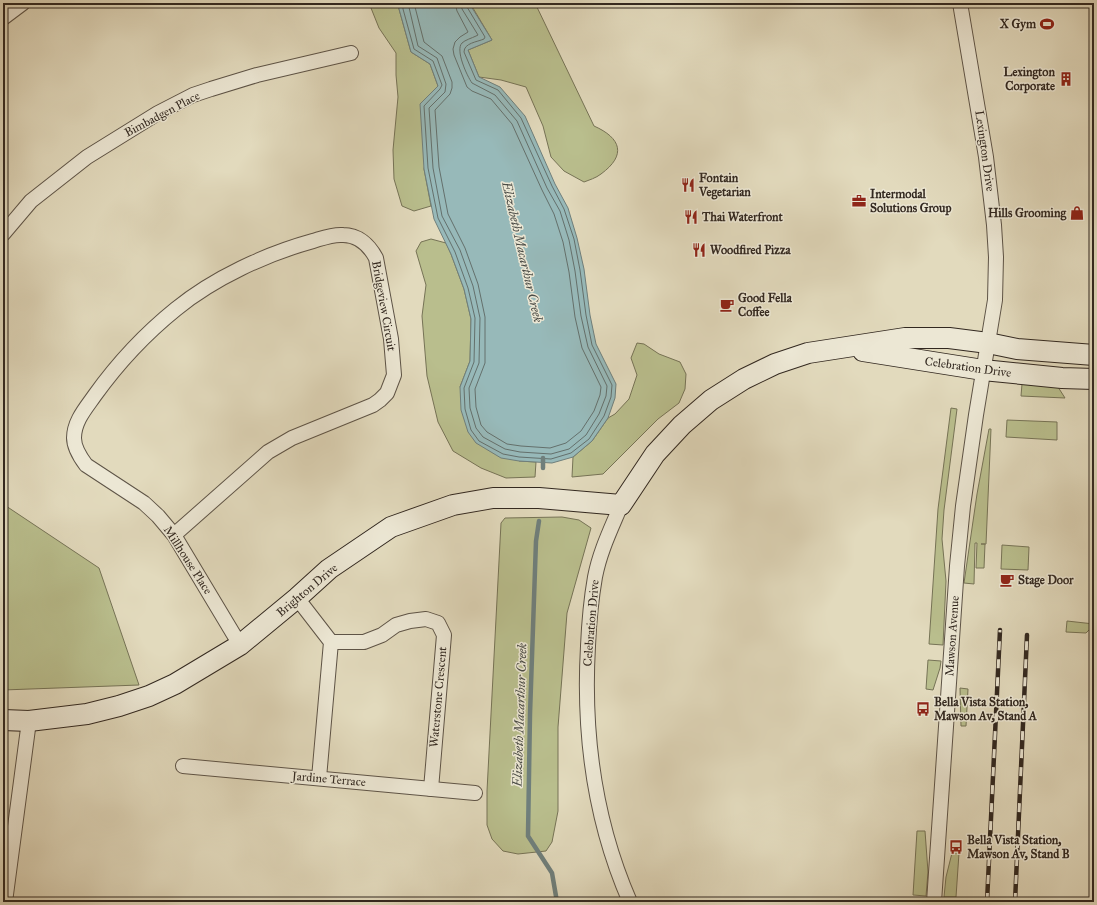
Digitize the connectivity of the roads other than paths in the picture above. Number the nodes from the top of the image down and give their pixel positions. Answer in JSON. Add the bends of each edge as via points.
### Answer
{"nodes":[{"id":1,"x":23,"y":3,"type":"edge"},
{"id":2,"x":960,"y":3,"type":"edge"},
{"id":3,"x":3,"y":18,"type":"edge"},
{"id":4,"x":351,"y":53,"type":"dead end"},
{"id":5,"x":3,"y":234,"type":"edge"},
{"id":6,"x":988,"y":343,"type":"junction"},
{"id":7,"x":843,"y":348,"type":"junction"},
{"id":8,"x":1094,"y":355,"type":"edge"},
{"id":9,"x":983,"y":370,"type":"junction"},
{"id":10,"x":1094,"y":379,"type":"edge"},
{"id":11,"x":74,"y":438,"type":"joint"},
{"id":12,"x":621,"y":506,"type":"junction"},
{"id":13,"x":174,"y":535,"type":"junction"},
{"id":14,"x":297,"y":598,"type":"junction"},
{"id":15,"x":332,"y":642,"type":"junction"},
{"id":16,"x":240,"y":645,"type":"junction"},
{"id":17,"x":3,"y":720,"type":"edge"},
{"id":18,"x":29,"y":721,"type":"junction"},
{"id":19,"x":183,"y":766,"type":"dead end"},
{"id":20,"x":319,"y":778,"type":"junction"},
{"id":21,"x":431,"y":788,"type":"junction"},
{"id":22,"x":475,"y":793,"type":"dead end"},
{"id":23,"x":5,"y":902,"type":"edge"},
{"id":24,"x":630,"y":902,"type":"edge"},
{"id":25,"x":934,"y":902,"type":"edge"}],
"edges":[{"from":1,"to":3,"type":"street"},
{"from":2,"to":6,"type":"street","name":"Lexington Drive","via":[[986,157],[994,225],[995,300]]},
{"from":4,"to":5,"type":"street","name":"Bimbadgen Place","via":[[218,86],[193,95],[158,113],[87,157],[31,201]]},
{"from":6,"to":7,"type":"street","name":"Celebration Drive","via":[[949,338],[905,338]]},
{"from":6,"to":8,"type":"street","name":"Celebration Drive","via":[[1017,349]]},
{"from":6,"to":9,"type":"street","name":"Lexington Drive"},
{"from":7,"to":9,"type":"street","name":"Celebration Drive"},
{"from":7,"to":12,"type":"street","name":"Celebration Drive","via":[[808,353],[775,364],[744,379],[711,400],[682,425],[655,454]]},
{"from":9,"to":10,"type":"street","name":"Celebration Drive"},
{"from":9,"to":25,"type":"street","name":"Mawson Avenue","via":[[957,566]]},
{"from":11,"to":13,"type":"street","name":"Millhouse Place","via":[[77,452],[86,464],[144,503]]},
{"from":11,"to":13,"type":"street","name":"Bridgeview Circuit","via":[[80,416],[124,358],[159,323],[199,293],[272,254],[303,244],[343,235],[360,239],[367,244],[376,258],[391,339],[394,375],[387,393],[373,405],[292,438],[268,452]]},
{"from":12,"to":14,"type":"street","name":"Brighton Drive","via":[[539,498],[493,498],[453,505],[391,527],[329,569]]},
{"from":12,"to":24,"type":"street","name":"Celebration Drive","via":[[604,543],[595,576],[586,681],[590,754],[598,801],[610,851]]},
{"from":13,"to":16,"type":"street","name":"Millhouse Place"},
{"from":14,"to":15,"type":"street"},
{"from":14,"to":16,"type":"street","name":"Brighton Drive"},
{"from":15,"to":20,"type":"street"},
{"from":15,"to":21,"type":"street","name":"Waterstone Crescent","via":[[364,642],[396,625],[410,621],[426,619],[438,623],[444,635]]},
{"from":16,"to":18,"type":"street","name":"Brighton Drive","via":[[175,684],[149,696],[87,714]]},
{"from":17,"to":18,"type":"street","name":"Brighton Drive"},
{"from":18,"to":23,"type":"street"},
{"from":19,"to":20,"type":"street","name":"Jardine Terrace"},
{"from":20,"to":21,"type":"street","name":"Jardine Terrace"},
{"from":21,"to":22,"type":"street","name":"Jardine Terrace"}]}
